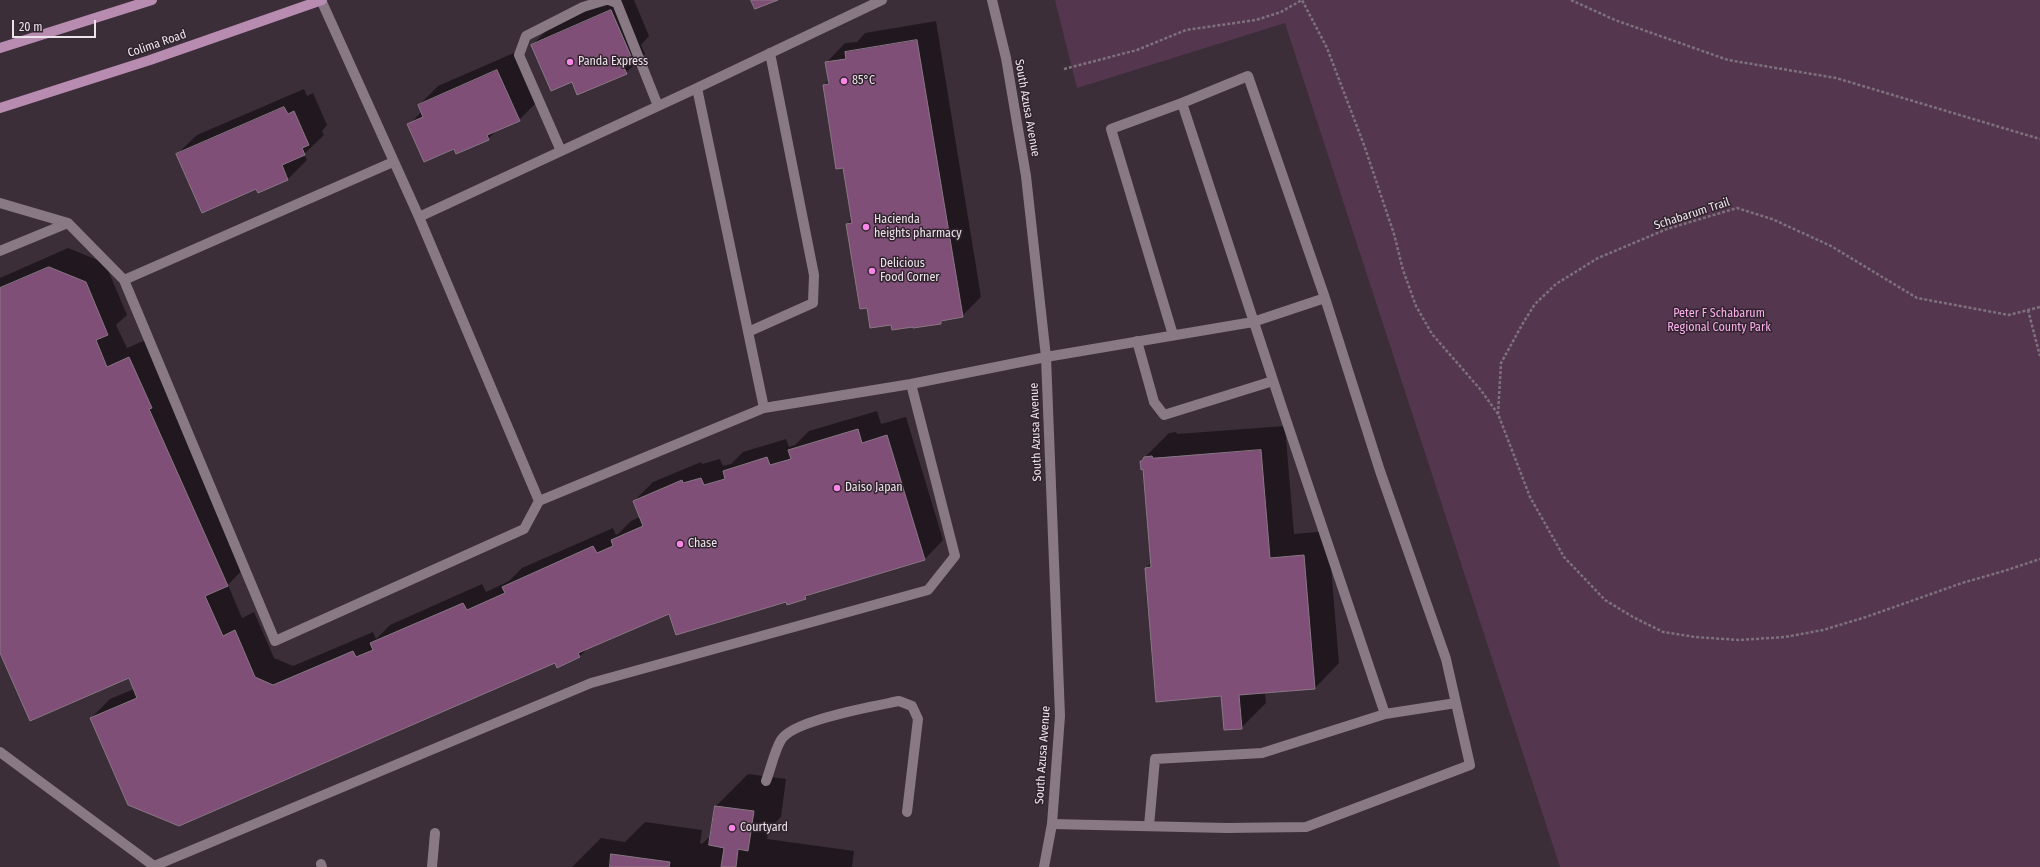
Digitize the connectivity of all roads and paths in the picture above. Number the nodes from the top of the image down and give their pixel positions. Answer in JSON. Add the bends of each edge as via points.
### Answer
{"nodes":[{"id":1,"x":152,"y":0,"type":"edge"},
{"id":2,"x":321,"y":0,"type":"edge"},
{"id":3,"x":608,"y":0,"type":"edge"},
{"id":4,"x":882,"y":0,"type":"edge"},
{"id":5,"x":992,"y":0,"type":"edge"},
{"id":6,"x":1571,"y":0,"type":"edge"},
{"id":7,"x":0,"y":48,"type":"edge"},
{"id":8,"x":770,"y":53,"type":"junction"},
{"id":9,"x":1064,"y":69,"type":"dead end"},
{"id":10,"x":698,"y":88,"type":"junction"},
{"id":11,"x":1182,"y":103,"type":"junction"},
{"id":12,"x":658,"y":106,"type":"junction"},
{"id":13,"x":0,"y":108,"type":"edge"},
{"id":14,"x":2040,"y":139,"type":"edge"},
{"id":15,"x":561,"y":151,"type":"junction"},
{"id":16,"x":393,"y":162,"type":"junction"},
{"id":17,"x":0,"y":203,"type":"edge"},
{"id":18,"x":419,"y":217,"type":"junction"},
{"id":19,"x":68,"y":223,"type":"junction"},
{"id":20,"x":0,"y":251,"type":"edge"},
{"id":21,"x":124,"y":280,"type":"junction"},
{"id":22,"x":1325,"y":298,"type":"junction"},
{"id":23,"x":2040,"y":307,"type":"edge"},
{"id":24,"x":2028,"y":310,"type":"junction"},
{"id":25,"x":1253,"y":322,"type":"junction"},
{"id":26,"x":748,"y":332,"type":"junction"},
{"id":27,"x":1173,"y":335,"type":"junction"},
{"id":28,"x":1137,"y":341,"type":"junction"},
{"id":29,"x":2040,"y":356,"type":"edge"},
{"id":30,"x":1046,"y":357,"type":"junction"},
{"id":31,"x":1272,"y":382,"type":"junction"},
{"id":32,"x":911,"y":384,"type":"junction"},
{"id":33,"x":764,"y":408,"type":"junction"},
{"id":34,"x":1498,"y":414,"type":"junction"},
{"id":35,"x":539,"y":501,"type":"junction"},
{"id":36,"x":2040,"y":559,"type":"edge"},
{"id":37,"x":1456,"y":703,"type":"junction"},
{"id":38,"x":1385,"y":714,"type":"junction"},
{"id":39,"x":0,"y":752,"type":"edge"},
{"id":40,"x":766,"y":781,"type":"dead end"},
{"id":41,"x":907,"y":812,"type":"dead end"},
{"id":42,"x":1052,"y":824,"type":"junction"},
{"id":43,"x":1149,"y":826,"type":"junction"},
{"id":44,"x":435,"y":833,"type":"dead end"},
{"id":45,"x":432,"y":867,"type":"edge"},
{"id":46,"x":1044,"y":867,"type":"edge"}],
"edges":[{"from":1,"to":7,"type":"main road"},
{"from":2,"to":13,"type":"main road","name":"Colima Road","via":[[150,60]]},
{"from":2,"to":16,"type":"street"},
{"from":3,"to":12,"type":"street","via":[[617,2]]},
{"from":3,"to":15,"type":"street","via":[[582,7],[526,36],[519,55]]},
{"from":4,"to":8,"type":"street"},
{"from":5,"to":30,"type":"street","name":"South Azusa Avenue","via":[[1006,58],[1026,176]]},
{"from":6,"to":14,"type":"path","via":[[1615,20],[1728,60],[1836,78]]},
{"from":8,"to":10,"type":"street"},
{"from":8,"to":26,"type":"street","via":[[814,275],[813,303]]},
{"from":9,"to":34,"type":"path","via":[[1137,50],[1186,30],[1256,20],[1281,12],[1302,0],[1327,48],[1364,144],[1416,306],[1432,334],[1480,389]]},
{"from":10,"to":12,"type":"street"},
{"from":10,"to":26,"type":"street"},
{"from":11,"to":22,"type":"street","via":[[1248,76]]},
{"from":11,"to":25,"type":"street"},
{"from":11,"to":27,"type":"street","via":[[1111,129]]},
{"from":12,"to":15,"type":"street"},
{"from":15,"to":18,"type":"street"},
{"from":16,"to":18,"type":"street"},
{"from":16,"to":21,"type":"street"},
{"from":17,"to":19,"type":"street"},
{"from":18,"to":35,"type":"street"},
{"from":19,"to":20,"type":"street"},
{"from":19,"to":21,"type":"street"},
{"from":21,"to":35,"type":"street","via":[[275,641],[524,529]]},
{"from":22,"to":25,"type":"street"},
{"from":22,"to":37,"type":"street","via":[[1380,471],[1446,659]]},
{"from":23,"to":24,"type":"path","name":"Schabarum Trail"},
{"from":24,"to":29,"type":"path"},
{"from":24,"to":34,"type":"path","name":"Schabarum Trail","via":[[2009,315],[1917,298],[1831,246],[1772,218],[1738,208],[1667,229],[1598,258],[1556,284],[1535,304],[1501,364]]},
{"from":25,"to":27,"type":"street"},
{"from":25,"to":31,"type":"street"},
{"from":26,"to":33,"type":"street"},
{"from":27,"to":28,"type":"street"},
{"from":28,"to":30,"type":"street"},
{"from":28,"to":31,"type":"street","via":[[1154,402],[1164,415]]},
{"from":30,"to":32,"type":"street"},
{"from":30,"to":42,"type":"street","name":"South Azusa Avenue","via":[[1060,716]]},
{"from":31,"to":38,"type":"street"},
{"from":32,"to":33,"type":"street"},
{"from":32,"to":39,"type":"street","via":[[955,556],[928,590],[591,683],[154,866]]},
{"from":33,"to":35,"type":"street"},
{"from":34,"to":36,"type":"path","via":[[1530,497],[1564,557],[1605,600],[1663,632],[1739,640],[1785,637],[1823,630],[1962,582]]},
{"from":37,"to":38,"type":"street"},
{"from":37,"to":43,"type":"street","via":[[1470,765],[1306,827]]},
{"from":38,"to":43,"type":"street","via":[[1262,753],[1155,760]]},
{"from":40,"to":41,"type":"street","via":[[781,739],[790,730],[812,722],[899,701],[912,706],[918,719]]},
{"from":42,"to":43,"type":"street"},
{"from":42,"to":46,"type":"street","name":"South Azusa Avenue"},
{"from":44,"to":45,"type":"street"}]}
